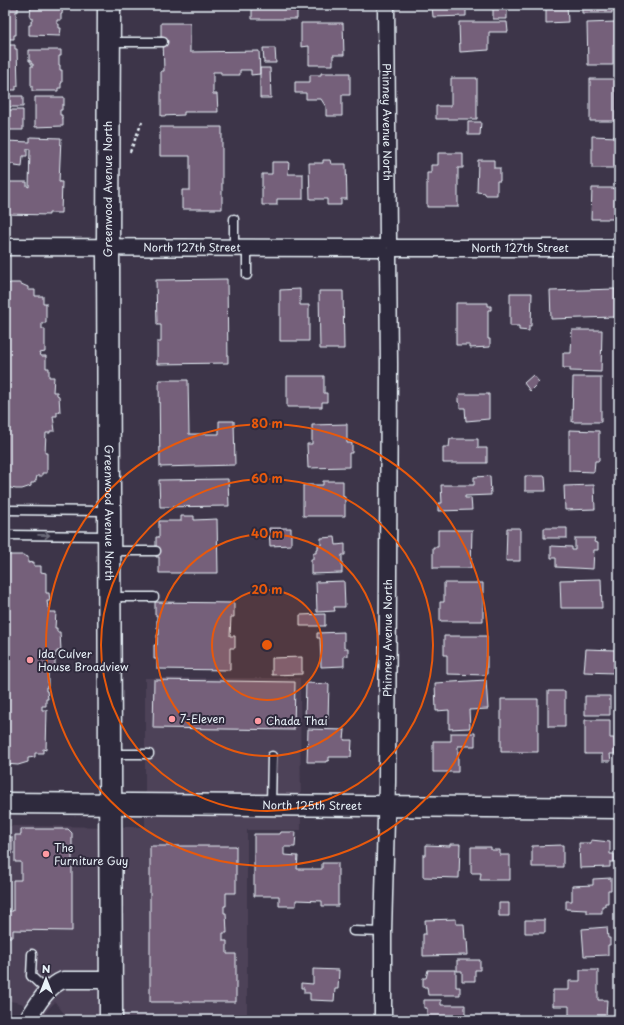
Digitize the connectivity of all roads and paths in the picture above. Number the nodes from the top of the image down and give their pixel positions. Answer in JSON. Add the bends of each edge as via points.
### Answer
{"nodes":[{"id":1,"x":109,"y":5,"type":"edge"},
{"id":2,"x":386,"y":5,"type":"edge"},
{"id":3,"x":109,"y":42,"type":"junction"},
{"id":4,"x":163,"y":42,"type":"dead end"},
{"id":5,"x":234,"y":218,"type":"dead end"},
{"id":6,"x":5,"y":247,"type":"edge"},
{"id":7,"x":108,"y":247,"type":"junction"},
{"id":8,"x":240,"y":247,"type":"junction"},
{"id":9,"x":388,"y":248,"type":"junction"},
{"id":10,"x":619,"y":248,"type":"edge"},
{"id":11,"x":247,"y":275,"type":"dead end"},
{"id":12,"x":5,"y":510,"type":"edge"},
{"id":13,"x":109,"y":511,"type":"junction"},
{"id":14,"x":5,"y":535,"type":"edge"},
{"id":15,"x":109,"y":544,"type":"junction"},
{"id":16,"x":156,"y":551,"type":"dead end"},
{"id":17,"x":110,"y":597,"type":"junction"},
{"id":18,"x":154,"y":597,"type":"dead end"},
{"id":19,"x":110,"y":754,"type":"junction"},
{"id":20,"x":149,"y":754,"type":"dead end"},
{"id":21,"x":272,"y":756,"type":"dead end"},
{"id":22,"x":5,"y":803,"type":"edge"},
{"id":23,"x":110,"y":804,"type":"junction"},
{"id":24,"x":271,"y":805,"type":"junction"},
{"id":25,"x":387,"y":806,"type":"junction"},
{"id":26,"x":619,"y":808,"type":"edge"},
{"id":27,"x":353,"y":932,"type":"dead end"},
{"id":28,"x":383,"y":932,"type":"junction"},
{"id":29,"x":32,"y":954,"type":"dead end"},
{"id":30,"x":111,"y":980,"type":"junction"},
{"id":31,"x":47,"y":991,"type":"junction"},
{"id":32,"x":27,"y":1020,"type":"edge"},
{"id":33,"x":110,"y":1020,"type":"edge"},
{"id":34,"x":383,"y":1020,"type":"edge"}],
"edges":[{"from":1,"to":3,"type":"main road","name":"Greenwood Avenue North"},
{"from":2,"to":9,"type":"street","name":"Phinney Avenue North"},
{"from":3,"to":4,"type":"lane"},
{"from":3,"to":7,"type":"main road","name":"Greenwood Avenue North"},
{"from":5,"to":8,"type":"lane"},
{"from":6,"to":7,"type":"street","name":"North 127th Street"},
{"from":7,"to":8,"type":"street","name":"North 127th Street"},
{"from":7,"to":13,"type":"main road","name":"Greenwood Avenue North"},
{"from":8,"to":9,"type":"street","name":"North 127th Street"},
{"from":8,"to":11,"type":"lane"},
{"from":9,"to":10,"type":"street","name":"North 127th Street"},
{"from":9,"to":25,"type":"street","name":"Phinney Avenue North"},
{"from":12,"to":13,"type":"lane"},
{"from":13,"to":15,"type":"main road","name":"Greenwood Avenue North"},
{"from":14,"to":15,"type":"lane","one_way":true},
{"from":15,"to":16,"type":"lane"},
{"from":15,"to":17,"type":"main road","name":"Greenwood Avenue North"},
{"from":17,"to":18,"type":"lane"},
{"from":17,"to":19,"type":"main road","name":"Greenwood Avenue North"},
{"from":19,"to":20,"type":"lane"},
{"from":19,"to":23,"type":"main road","name":"Greenwood Avenue North"},
{"from":21,"to":24,"type":"lane"},
{"from":22,"to":23,"type":"street","name":"North 125th Street"},
{"from":23,"to":24,"type":"street","name":"North 125th Street"},
{"from":23,"to":30,"type":"main road","name":"Greenwood Avenue North"},
{"from":24,"to":25,"type":"street","name":"North 125th Street"},
{"from":25,"to":26,"type":"street","name":"North 125th Street"},
{"from":25,"to":28,"type":"street","name":"Phinney Avenue North"},
{"from":27,"to":28,"type":"lane"},
{"from":28,"to":34,"type":"street","name":"Phinney Avenue North"},
{"from":29,"to":31,"type":"lane","via":[[31,976]]},
{"from":30,"to":31,"type":"street","via":[[63,980],[56,982]]},
{"from":30,"to":33,"type":"main road","name":"Greenwood Avenue North"},
{"from":31,"to":32,"type":"street"}]}
